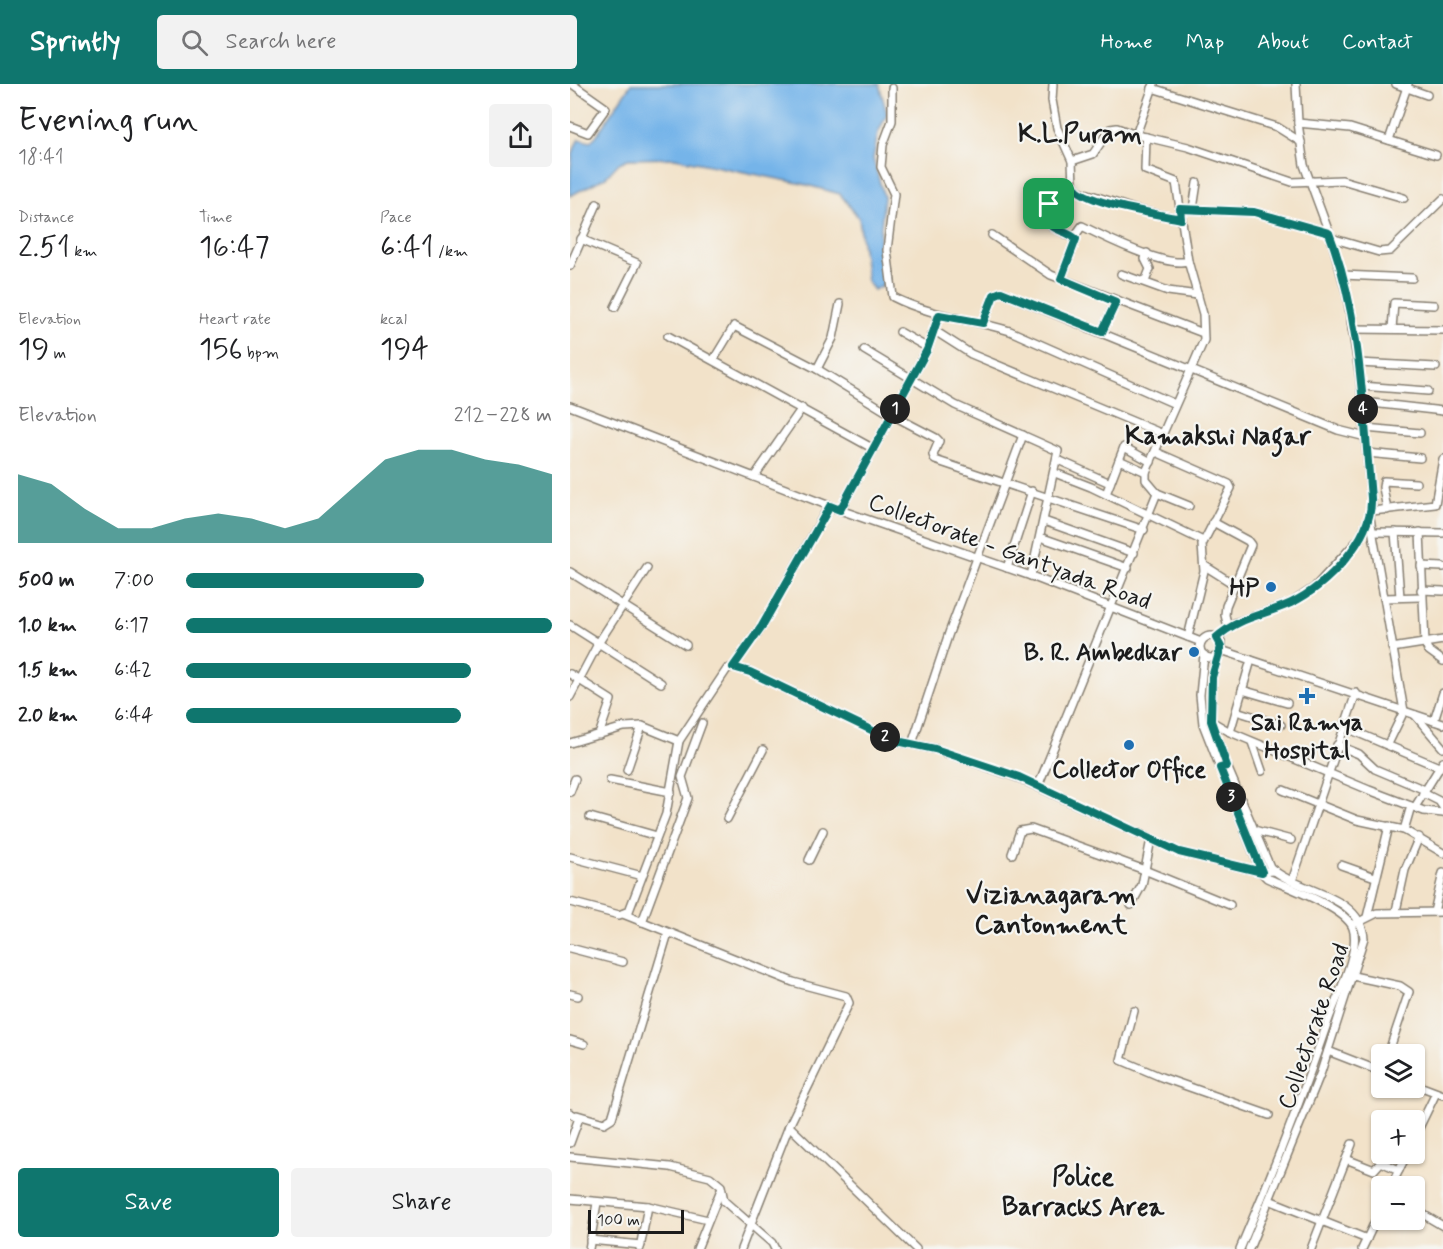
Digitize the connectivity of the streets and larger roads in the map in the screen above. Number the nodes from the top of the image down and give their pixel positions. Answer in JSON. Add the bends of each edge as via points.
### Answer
{"nodes":[{"id":1,"x":572,"y":84,"type":"edge"},
{"id":2,"x":1053,"y":84,"type":"edge"},
{"id":3,"x":1296,"y":84,"type":"edge"},
{"id":4,"x":1396,"y":84,"type":"edge"},
{"id":5,"x":1153,"y":86,"type":"edge"},
{"id":6,"x":1408,"y":86,"type":"edge"},
{"id":7,"x":892,"y":88,"type":"dead end"},
{"id":8,"x":1427,"y":95,"type":"dead end"},
{"id":9,"x":1298,"y":123,"type":"junction"},
{"id":10,"x":570,"y":126,"type":"edge"},
{"id":11,"x":1136,"y":135,"type":"junction"},
{"id":12,"x":1146,"y":137,"type":"junction"},
{"id":13,"x":1389,"y":140,"type":"junction"},
{"id":14,"x":1301,"y":142,"type":"junction"},
{"id":15,"x":1436,"y":155,"type":"dead end"},
{"id":16,"x":1072,"y":161,"type":"junction"},
{"id":17,"x":1197,"y":183,"type":"dead end"},
{"id":18,"x":1311,"y":183,"type":"junction"},
{"id":19,"x":1073,"y":185,"type":"junction"},
{"id":20,"x":1404,"y":198,"type":"dead end"},
{"id":21,"x":1443,"y":199,"type":"edge"},
{"id":22,"x":597,"y":204,"type":"dead end"},
{"id":23,"x":1180,"y":209,"type":"junction"},
{"id":24,"x":1193,"y":209,"type":"junction"},
{"id":25,"x":1181,"y":219,"type":"junction"},
{"id":26,"x":992,"y":235,"type":"dead end"},
{"id":27,"x":1330,"y":235,"type":"junction"},
{"id":28,"x":1074,"y":237,"type":"junction"},
{"id":29,"x":581,"y":239,"type":"junction"},
{"id":30,"x":1147,"y":253,"type":"junction"},
{"id":31,"x":1188,"y":261,"type":"junction"},
{"id":32,"x":570,"y":266,"type":"edge"},
{"id":33,"x":1121,"y":274,"type":"dead end"},
{"id":34,"x":1342,"y":275,"type":"junction"},
{"id":35,"x":1412,"y":278,"type":"dead end"},
{"id":36,"x":1061,"y":279,"type":"junction"},
{"id":37,"x":1142,"y":281,"type":"junction"},
{"id":38,"x":1198,"y":295,"type":"junction"},
{"id":39,"x":1116,"y":302,"type":"junction"},
{"id":40,"x":840,"y":304,"type":"dead end"},
{"id":41,"x":1434,"y":305,"type":"dead end"},
{"id":42,"x":615,"y":307,"type":"dead end"},
{"id":43,"x":939,"y":315,"type":"junction"},
{"id":44,"x":983,"y":323,"type":"junction"},
{"id":45,"x":1352,"y":329,"type":"junction"},
{"id":46,"x":1392,"y":329,"type":"junction"},
{"id":47,"x":1443,"y":330,"type":"edge"},
{"id":48,"x":900,"y":332,"type":"dead end"},
{"id":49,"x":935,"y":332,"type":"junction"},
{"id":50,"x":1102,"y":332,"type":"junction"},
{"id":51,"x":1203,"y":333,"type":"junction"},
{"id":52,"x":668,"y":336,"type":"dead end"},
{"id":53,"x":928,"y":348,"type":"junction"},
{"id":54,"x":864,"y":350,"type":"dead end"},
{"id":55,"x":714,"y":359,"type":"junction"},
{"id":56,"x":1358,"y":363,"type":"junction"},
{"id":57,"x":1436,"y":367,"type":"dead end"},
{"id":58,"x":817,"y":369,"type":"junction"},
{"id":59,"x":1193,"y":369,"type":"junction"},
{"id":60,"x":910,"y":379,"type":"junction"},
{"id":61,"x":1361,"y":386,"type":"junction"},
{"id":62,"x":1428,"y":391,"type":"dead end"},
{"id":63,"x":1363,"y":402,"type":"junction"},
{"id":64,"x":1174,"y":404,"type":"junction"},
{"id":65,"x":570,"y":406,"type":"edge"},
{"id":66,"x":802,"y":408,"type":"junction"},
{"id":67,"x":1443,"y":411,"type":"edge"},
{"id":68,"x":892,"y":415,"type":"junction"},
{"id":69,"x":1365,"y":428,"type":"junction"},
{"id":70,"x":1420,"y":433,"type":"dead end"},
{"id":71,"x":1163,"y":434,"type":"junction"},
{"id":72,"x":1023,"y":435,"type":"junction"},
{"id":73,"x":1366,"y":437,"type":"junction"},
{"id":74,"x":872,"y":448,"type":"junction"},
{"id":75,"x":1156,"y":452,"type":"junction"},
{"id":76,"x":1367,"y":453,"type":"junction"},
{"id":77,"x":1420,"y":458,"type":"dead end"},
{"id":78,"x":1443,"y":459,"type":"edge"},
{"id":79,"x":1058,"y":460,"type":"junction"},
{"id":80,"x":1119,"y":460,"type":"junction"},
{"id":81,"x":1151,"y":462,"type":"junction"},
{"id":82,"x":1146,"y":472,"type":"junction"},
{"id":83,"x":1055,"y":473,"type":"junction"},
{"id":84,"x":754,"y":477,"type":"junction"},
{"id":85,"x":1110,"y":483,"type":"junction"},
{"id":86,"x":1416,"y":483,"type":"dead end"},
{"id":87,"x":1007,"y":484,"type":"junction"},
{"id":88,"x":1032,"y":491,"type":"junction"},
{"id":89,"x":1157,"y":493,"type":"junction"},
{"id":90,"x":1106,"y":494,"type":"junction"},
{"id":91,"x":1049,"y":497,"type":"junction"},
{"id":92,"x":830,"y":506,"type":"junction"},
{"id":93,"x":1189,"y":506,"type":"dead end"},
{"id":94,"x":840,"y":510,"type":"junction"},
{"id":95,"x":1387,"y":510,"type":"junction"},
{"id":96,"x":1371,"y":512,"type":"junction"},
{"id":97,"x":1150,"y":514,"type":"junction"},
{"id":98,"x":1044,"y":521,"type":"junction"},
{"id":99,"x":1213,"y":522,"type":"junction"},
{"id":100,"x":1144,"y":530,"type":"junction"},
{"id":101,"x":1374,"y":532,"type":"junction"},
{"id":102,"x":1395,"y":532,"type":"junction"},
{"id":103,"x":1420,"y":532,"type":"junction"},
{"id":104,"x":1443,"y":533,"type":"edge"},
{"id":105,"x":1040,"y":537,"type":"junction"},
{"id":106,"x":1203,"y":541,"type":"junction"},
{"id":107,"x":1134,"y":553,"type":"junction"},
{"id":108,"x":977,"y":557,"type":"junction"},
{"id":109,"x":1205,"y":566,"type":"junction"},
{"id":110,"x":1421,"y":566,"type":"junction"},
{"id":111,"x":1128,"y":567,"type":"junction"},
{"id":112,"x":1443,"y":567,"type":"edge"},
{"id":113,"x":647,"y":568,"type":"dead end"},
{"id":114,"x":1006,"y":568,"type":"junction"},
{"id":115,"x":570,"y":572,"type":"edge"},
{"id":116,"x":1031,"y":576,"type":"junction"},
{"id":117,"x":1235,"y":585,"type":"junction"},
{"id":118,"x":1443,"y":591,"type":"edge"},
{"id":119,"x":1421,"y":593,"type":"junction"},
{"id":120,"x":1400,"y":597,"type":"junction"},
{"id":121,"x":1384,"y":598,"type":"junction"},
{"id":122,"x":623,"y":606,"type":"junction"},
{"id":123,"x":1109,"y":607,"type":"junction"},
{"id":124,"x":570,"y":625,"type":"edge"},
{"id":125,"x":1228,"y":627,"type":"junction"},
{"id":126,"x":1188,"y":637,"type":"junction"},
{"id":127,"x":1216,"y":638,"type":"junction"},
{"id":128,"x":1443,"y":640,"type":"edge"},
{"id":129,"x":599,"y":642,"type":"junction"},
{"id":130,"x":1201,"y":642,"type":"junction"},
{"id":131,"x":1425,"y":643,"type":"junction"},
{"id":132,"x":686,"y":645,"type":"dead end"},
{"id":133,"x":1392,"y":648,"type":"junction"},
{"id":134,"x":1219,"y":653,"type":"junction"},
{"id":135,"x":1204,"y":655,"type":"junction"},
{"id":136,"x":1251,"y":660,"type":"junction"},
{"id":137,"x":1443,"y":661,"type":"edge"},
{"id":138,"x":733,"y":667,"type":"junction"},
{"id":139,"x":570,"y":674,"type":"edge"},
{"id":140,"x":1212,"y":677,"type":"junction"},
{"id":141,"x":1201,"y":678,"type":"junction"},
{"id":142,"x":579,"y":680,"type":"junction"},
{"id":143,"x":661,"y":682,"type":"dead end"},
{"id":144,"x":1242,"y":690,"type":"junction"},
{"id":145,"x":1356,"y":693,"type":"junction"},
{"id":146,"x":1443,"y":693,"type":"edge"},
{"id":147,"x":570,"y":696,"type":"edge"},
{"id":148,"x":1287,"y":703,"type":"dead end"},
{"id":149,"x":1236,"y":711,"type":"junction"},
{"id":150,"x":1404,"y":711,"type":"junction"},
{"id":151,"x":1415,"y":715,"type":"junction"},
{"id":152,"x":1211,"y":721,"type":"junction"},
{"id":153,"x":1434,"y":721,"type":"junction"},
{"id":154,"x":702,"y":723,"type":"dead end"},
{"id":155,"x":1281,"y":724,"type":"dead end"},
{"id":156,"x":1443,"y":724,"type":"edge"},
{"id":157,"x":642,"y":726,"type":"junction"},
{"id":158,"x":1344,"y":727,"type":"junction"},
{"id":159,"x":1230,"y":732,"type":"junction"},
{"id":160,"x":599,"y":735,"type":"junction"},
{"id":161,"x":679,"y":741,"type":"junction"},
{"id":162,"x":1252,"y":742,"type":"junction"},
{"id":163,"x":570,"y":743,"type":"edge"},
{"id":164,"x":912,"y":744,"type":"junction"},
{"id":165,"x":1388,"y":744,"type":"junction"},
{"id":166,"x":1337,"y":745,"type":"junction"},
{"id":167,"x":1443,"y":748,"type":"edge"},
{"id":168,"x":763,"y":750,"type":"dead end"},
{"id":169,"x":1441,"y":765,"type":"edge"},
{"id":170,"x":1224,"y":767,"type":"junction"},
{"id":171,"x":627,"y":770,"type":"dead end"},
{"id":172,"x":1262,"y":771,"type":"dead end"},
{"id":173,"x":1327,"y":773,"type":"junction"},
{"id":174,"x":575,"y":779,"type":"dead end"},
{"id":175,"x":610,"y":780,"type":"dead end"},
{"id":176,"x":1038,"y":786,"type":"junction"},
{"id":177,"x":1283,"y":790,"type":"dead end"},
{"id":178,"x":570,"y":792,"type":"edge"},
{"id":179,"x":671,"y":792,"type":"junction"},
{"id":180,"x":1424,"y":792,"type":"junction"},
{"id":181,"x":1317,"y":804,"type":"junction"},
{"id":182,"x":1413,"y":806,"type":"junction"},
{"id":183,"x":1443,"y":807,"type":"edge"},
{"id":184,"x":1443,"y":813,"type":"edge"},
{"id":185,"x":590,"y":817,"type":"dead end"},
{"id":186,"x":727,"y":819,"type":"dead end"},
{"id":187,"x":1389,"y":826,"type":"junction"},
{"id":188,"x":1254,"y":830,"type":"junction"},
{"id":189,"x":1404,"y":830,"type":"junction"},
{"id":190,"x":823,"y":831,"type":"dead end"},
{"id":191,"x":657,"y":836,"type":"junction"},
{"id":192,"x":1419,"y":837,"type":"junction"},
{"id":193,"x":1150,"y":839,"type":"junction"},
{"id":194,"x":1291,"y":840,"type":"dead end"},
{"id":195,"x":1443,"y":853,"type":"edge"},
{"id":196,"x":1012,"y":854,"type":"dead end"},
{"id":197,"x":570,"y":857,"type":"edge"},
{"id":198,"x":809,"y":860,"type":"dead end"},
{"id":199,"x":1341,"y":865,"type":"dead end"},
{"id":200,"x":1145,"y":870,"type":"junction"},
{"id":201,"x":1275,"y":871,"type":"junction"},
{"id":202,"x":1262,"y":872,"type":"junction"},
{"id":203,"x":1443,"y":873,"type":"edge"},
{"id":204,"x":642,"y":876,"type":"junction"},
{"id":205,"x":1375,"y":877,"type":"junction"},
{"id":206,"x":1292,"y":881,"type":"junction"},
{"id":207,"x":570,"y":902,"type":"edge"},
{"id":208,"x":1131,"y":905,"type":"dead end"},
{"id":209,"x":1230,"y":905,"type":"dead end"},
{"id":210,"x":1396,"y":911,"type":"junction"},
{"id":211,"x":1434,"y":912,"type":"junction"},
{"id":212,"x":1443,"y":912,"type":"edge"},
{"id":213,"x":623,"y":914,"type":"junction"},
{"id":214,"x":1367,"y":917,"type":"junction"},
{"id":215,"x":1360,"y":921,"type":"junction"},
{"id":216,"x":642,"y":922,"type":"junction"},
{"id":217,"x":1352,"y":926,"type":"junction"},
{"id":218,"x":668,"y":933,"type":"junction"},
{"id":219,"x":570,"y":948,"type":"edge"},
{"id":220,"x":623,"y":962,"type":"dead end"},
{"id":221,"x":1353,"y":976,"type":"junction"},
{"id":222,"x":570,"y":994,"type":"edge"},
{"id":223,"x":578,"y":996,"type":"dead end"},
{"id":224,"x":1134,"y":1011,"type":"dead end"},
{"id":225,"x":570,"y":1040,"type":"edge"},
{"id":226,"x":584,"y":1044,"type":"dead end"},
{"id":227,"x":1391,"y":1044,"type":"edge"},
{"id":228,"x":1328,"y":1051,"type":"junction"},
{"id":229,"x":1371,"y":1068,"type":"edge"},
{"id":230,"x":1425,"y":1088,"type":"edge"},
{"id":231,"x":1439,"y":1094,"type":"edge"},
{"id":232,"x":574,"y":1114,"type":"edge"},
{"id":233,"x":1269,"y":1115,"type":"dead end"},
{"id":234,"x":1425,"y":1119,"type":"edge"},
{"id":235,"x":789,"y":1126,"type":"junction"},
{"id":236,"x":570,"y":1143,"type":"edge"},
{"id":237,"x":1352,"y":1144,"type":"dead end"},
{"id":238,"x":570,"y":1156,"type":"edge"},
{"id":239,"x":1346,"y":1159,"type":"junction"},
{"id":240,"x":1379,"y":1164,"type":"edge"},
{"id":241,"x":1386,"y":1164,"type":"edge"},
{"id":242,"x":1402,"y":1164,"type":"edge"},
{"id":243,"x":1399,"y":1170,"type":"junction"},
{"id":244,"x":1396,"y":1176,"type":"edge"},
{"id":245,"x":720,"y":1192,"type":"junction"},
{"id":246,"x":570,"y":1199,"type":"edge"},
{"id":247,"x":1269,"y":1200,"type":"junction"},
{"id":248,"x":597,"y":1203,"type":"junction"},
{"id":249,"x":648,"y":1206,"type":"junction"},
{"id":250,"x":1425,"y":1215,"type":"edge"},
{"id":251,"x":708,"y":1220,"type":"junction"},
{"id":252,"x":1321,"y":1221,"type":"junction"},
{"id":253,"x":751,"y":1224,"type":"junction"},
{"id":254,"x":1443,"y":1226,"type":"edge"},
{"id":255,"x":1371,"y":1230,"type":"edge"},
{"id":256,"x":1367,"y":1239,"type":"junction"},
{"id":257,"x":590,"y":1240,"type":"junction"},
{"id":258,"x":641,"y":1247,"type":"edge"},
{"id":259,"x":589,"y":1249,"type":"edge"},
{"id":260,"x":697,"y":1249,"type":"edge"},
{"id":261,"x":741,"y":1249,"type":"edge"},
{"id":262,"x":775,"y":1249,"type":"edge"},
{"id":263,"x":916,"y":1249,"type":"edge"},
{"id":264,"x":1240,"y":1249,"type":"edge"},
{"id":265,"x":1248,"y":1249,"type":"edge"},
{"id":266,"x":1311,"y":1249,"type":"edge"},
{"id":267,"x":1362,"y":1249,"type":"edge"}],
"edges":[{"from":1,"to":10,"type":"street","via":[[606,108],[588,133]]},
{"from":2,"to":16,"type":"street","via":[[1057,128]]},
{"from":3,"to":9,"type":"street"},
{"from":4,"to":6,"type":"street"},
{"from":5,"to":11,"type":"street"},
{"from":5,"to":14,"type":"street","via":[[1277,127]]},
{"from":6,"to":8,"type":"street"},
{"from":6,"to":13,"type":"street"},
{"from":7,"to":43,"type":"street","via":[[892,122],[883,145],[881,167],[894,194],[887,250],[893,296]]},
{"from":9,"to":13,"type":"street","via":[[1337,126]]},
{"from":9,"to":14,"type":"street"},
{"from":11,"to":12,"type":"street"},
{"from":11,"to":16,"type":"street","via":[[1110,129],[1093,154]]},
{"from":12,"to":18,"type":"street","via":[[1292,182]]},
{"from":12,"to":23,"type":"street","via":[[1145,171],[1175,180]]},
{"from":13,"to":15,"type":"street"},
{"from":14,"to":18,"type":"street"},
{"from":16,"to":19,"type":"street"},
{"from":17,"to":24,"type":"street"},
{"from":18,"to":20,"type":"street","via":[[1341,180]]},
{"from":18,"to":27,"type":"street"},
{"from":19,"to":25,"type":"street","via":[[1093,197]]},
{"from":19,"to":28,"type":"street","via":[[1049,204],[1047,212],[1051,226]]},
{"from":21,"to":27,"type":"street","via":[[1390,251],[1379,252]]},
{"from":22,"to":29,"type":"street"},
{"from":23,"to":24,"type":"street"},
{"from":23,"to":25,"type":"street"},
{"from":24,"to":27,"type":"street","via":[[1254,212]]},
{"from":25,"to":31,"type":"street"},
{"from":26,"to":36,"type":"street","via":[[1019,256]]},
{"from":27,"to":34,"type":"street"},
{"from":28,"to":30,"type":"street","via":[[1082,226]]},
{"from":28,"to":36,"type":"street","via":[[1076,241]]},
{"from":29,"to":32,"type":"street"},
{"from":29,"to":42,"type":"street","via":[[637,263]]},
{"from":30,"to":31,"type":"street","via":[[1177,263]]},
{"from":30,"to":37,"type":"street","via":[[1145,259],[1150,269]]},
{"from":31,"to":38,"type":"street"},
{"from":33,"to":37,"type":"street"},
{"from":34,"to":35,"type":"street"},
{"from":34,"to":45,"type":"street"},
{"from":36,"to":39,"type":"street"},
{"from":37,"to":38,"type":"street","via":[[1168,291]]},
{"from":38,"to":51,"type":"street"},
{"from":39,"to":50,"type":"street"},
{"from":39,"to":51,"type":"street"},
{"from":40,"to":58,"type":"street","via":[[833,338]]},
{"from":41,"to":46,"type":"street","via":[[1394,303]]},
{"from":43,"to":44,"type":"street"},
{"from":43,"to":49,"type":"street"},
{"from":44,"to":50,"type":"street","via":[[994,295],[1001,292]]},
{"from":44,"to":64,"type":"street","via":[[1036,342]]},
{"from":45,"to":46,"type":"street"},
{"from":45,"to":56,"type":"street"},
{"from":46,"to":47,"type":"street"},
{"from":48,"to":53,"type":"street"},
{"from":49,"to":53,"type":"street"},
{"from":49,"to":71,"type":"street","via":[[971,354]]},
{"from":50,"to":59,"type":"street"},
{"from":51,"to":59,"type":"street"},
{"from":52,"to":55,"type":"street"},
{"from":53,"to":60,"type":"street"},
{"from":54,"to":60,"type":"street"},
{"from":55,"to":58,"type":"street","via":[[734,326]]},
{"from":55,"to":66,"type":"street"},
{"from":56,"to":57,"type":"street"},
{"from":56,"to":61,"type":"street"},
{"from":58,"to":68,"type":"street"},
{"from":59,"to":64,"type":"street"},
{"from":59,"to":73,"type":"street","via":[[1338,430]]},
{"from":60,"to":68,"type":"street"},
{"from":60,"to":72,"type":"street"},
{"from":61,"to":62,"type":"street"},
{"from":61,"to":63,"type":"street"},
{"from":63,"to":67,"type":"street"},
{"from":63,"to":69,"type":"street"},
{"from":64,"to":71,"type":"street"},
{"from":65,"to":84,"type":"street","name":"Collectorate - Gantyada Road"},
{"from":66,"to":74,"type":"street"},
{"from":66,"to":84,"type":"street"},
{"from":68,"to":74,"type":"street"},
{"from":68,"to":87,"type":"street","via":[[938,439],[935,460]]},
{"from":69,"to":70,"type":"street"},
{"from":69,"to":73,"type":"street"},
{"from":71,"to":75,"type":"street"},
{"from":72,"to":79,"type":"street","via":[[1055,448]]},
{"from":72,"to":87,"type":"street"},
{"from":73,"to":76,"type":"street"},
{"from":74,"to":94,"type":"street"},
{"from":75,"to":81,"type":"street"},
{"from":75,"to":99,"type":"street","via":[[1231,486]]},
{"from":76,"to":77,"type":"street"},
{"from":76,"to":96,"type":"street"},
{"from":78,"to":95,"type":"street","via":[[1435,504]]},
{"from":79,"to":83,"type":"street"},
{"from":79,"to":85,"type":"street"},
{"from":80,"to":81,"type":"street","via":[[1127,447]]},
{"from":80,"to":82,"type":"street"},
{"from":80,"to":85,"type":"street"},
{"from":81,"to":82,"type":"street"},
{"from":82,"to":89,"type":"street","via":[[1146,480]]},
{"from":83,"to":90,"type":"street"},
{"from":83,"to":91,"type":"street"},
{"from":84,"to":92,"type":"street","name":"Collectorate - Gantyada Road"},
{"from":85,"to":90,"type":"street"},
{"from":86,"to":95,"type":"street","via":[[1384,481]]},
{"from":87,"to":88,"type":"street"},
{"from":87,"to":108,"type":"street"},
{"from":88,"to":91,"type":"street"},
{"from":88,"to":114,"type":"street"},
{"from":89,"to":93,"type":"street"},
{"from":89,"to":97,"type":"street"},
{"from":90,"to":97,"type":"street"},
{"from":91,"to":98,"type":"street"},
{"from":91,"to":100,"type":"street"},
{"from":92,"to":94,"type":"street","name":"Collectorate - Gantyada Road"},
{"from":92,"to":138,"type":"street","via":[[762,626]]},
{"from":94,"to":108,"type":"street","name":"Collectorate - Gantyada Road"},
{"from":95,"to":96,"type":"street"},
{"from":96,"to":101,"type":"street"},
{"from":96,"to":125,"type":"street","via":[[1360,538],[1314,588],[1291,603]]},
{"from":97,"to":100,"type":"street"},
{"from":97,"to":106,"type":"street"},
{"from":98,"to":105,"type":"street"},
{"from":98,"to":107,"type":"street"},
{"from":99,"to":106,"type":"street"},
{"from":99,"to":117,"type":"street","via":[[1250,543]]},
{"from":100,"to":107,"type":"street"},
{"from":101,"to":102,"type":"street"},
{"from":101,"to":121,"type":"street"},
{"from":102,"to":103,"type":"street"},
{"from":102,"to":120,"type":"street"},
{"from":103,"to":104,"type":"street"},
{"from":103,"to":110,"type":"street"},
{"from":105,"to":111,"type":"street"},
{"from":105,"to":116,"type":"street"},
{"from":106,"to":109,"type":"street"},
{"from":107,"to":111,"type":"street"},
{"from":108,"to":114,"type":"street","name":"Collectorate - Gantyada Road"},
{"from":108,"to":164,"type":"street"},
{"from":109,"to":117,"type":"street"},
{"from":109,"to":126,"type":"street"},
{"from":110,"to":112,"type":"street"},
{"from":110,"to":119,"type":"street"},
{"from":111,"to":123,"type":"street"},
{"from":113,"to":122,"type":"street"},
{"from":114,"to":116,"type":"street","name":"Collectorate - Gantyada Road"},
{"from":115,"to":122,"type":"street"},
{"from":116,"to":123,"type":"street","name":"Collectorate - Gantyada Road"},
{"from":117,"to":125,"type":"street","via":[[1225,610]]},
{"from":118,"to":119,"type":"street"},
{"from":119,"to":120,"type":"street"},
{"from":119,"to":131,"type":"street"},
{"from":120,"to":121,"type":"street"},
{"from":121,"to":133,"type":"street"},
{"from":122,"to":129,"type":"street"},
{"from":122,"to":132,"type":"street"},
{"from":123,"to":126,"type":"street","name":"Collectorate - Gantyada Road"},
{"from":123,"to":176,"type":"street"},
{"from":124,"to":129,"type":"street"},
{"from":125,"to":127,"type":"street"},
{"from":126,"to":130,"type":"street","name":"Collectorate - Gantyada Road"},
{"from":127,"to":130,"type":"street","via":[[1206,637]]},
{"from":127,"to":134,"type":"street","via":[[1221,643]]},
{"from":128,"to":131,"type":"street"},
{"from":129,"to":142,"type":"street"},
{"from":129,"to":143,"type":"street"},
{"from":130,"to":135,"type":"street"},
{"from":131,"to":133,"type":"street"},
{"from":131,"to":137,"type":"street"},
{"from":133,"to":150,"type":"street"},
{"from":134,"to":135,"type":"street"},
{"from":134,"to":136,"type":"street"},
{"from":134,"to":140,"type":"street"},
{"from":135,"to":141,"type":"street"},
{"from":136,"to":144,"type":"street"},
{"from":136,"to":145,"type":"street"},
{"from":138,"to":161,"type":"street"},
{"from":138,"to":164,"type":"street","via":[[868,731]]},
{"from":139,"to":142,"type":"street"},
{"from":140,"to":141,"type":"street"},
{"from":140,"to":152,"type":"street"},
{"from":141,"to":170,"type":"street","via":[[1203,724]]},
{"from":142,"to":147,"type":"street"},
{"from":142,"to":160,"type":"street","via":[[611,701]]},
{"from":144,"to":148,"type":"street"},
{"from":144,"to":149,"type":"street"},
{"from":145,"to":150,"type":"street"},
{"from":145,"to":158,"type":"street"},
{"from":146,"to":153,"type":"street"},
{"from":149,"to":155,"type":"street"},
{"from":149,"to":159,"type":"street"},
{"from":150,"to":151,"type":"street"},
{"from":150,"to":165,"type":"street"},
{"from":151,"to":153,"type":"street"},
{"from":151,"to":167,"type":"street"},
{"from":152,"to":159,"type":"street"},
{"from":152,"to":170,"type":"street"},
{"from":153,"to":156,"type":"street"},
{"from":154,"to":216,"type":"street","via":[[682,777],[688,798]]},
{"from":157,"to":160,"type":"street"},
{"from":157,"to":161,"type":"street"},
{"from":157,"to":171,"type":"street"},
{"from":158,"to":165,"type":"street"},
{"from":158,"to":166,"type":"street"},
{"from":159,"to":162,"type":"street"},
{"from":160,"to":163,"type":"street"},
{"from":161,"to":179,"type":"street"},
{"from":162,"to":172,"type":"street"},
{"from":162,"to":173,"type":"street"},
{"from":164,"to":176,"type":"street","via":[[964,758]]},
{"from":165,"to":169,"type":"street"},
{"from":166,"to":173,"type":"street"},
{"from":166,"to":180,"type":"street"},
{"from":168,"to":186,"type":"street"},
{"from":169,"to":180,"type":"street"},
{"from":170,"to":188,"type":"street"},
{"from":170,"to":202,"type":"street"},
{"from":173,"to":181,"type":"street"},
{"from":173,"to":182,"type":"street"},
{"from":174,"to":178,"type":"street"},
{"from":175,"to":179,"type":"street"},
{"from":176,"to":193,"type":"street"},
{"from":177,"to":181,"type":"street"},
{"from":179,"to":191,"type":"street"},
{"from":180,"to":182,"type":"street"},
{"from":180,"to":183,"type":"street"},
{"from":181,"to":187,"type":"street","via":[[1357,820]]},
{"from":181,"to":206,"type":"street"},
{"from":182,"to":184,"type":"street"},
{"from":182,"to":189,"type":"street"},
{"from":185,"to":191,"type":"street"},
{"from":187,"to":189,"type":"street"},
{"from":187,"to":205,"type":"street"},
{"from":188,"to":194,"type":"street"},
{"from":188,"to":201,"type":"street"},
{"from":189,"to":192,"type":"street"},
{"from":190,"to":198,"type":"street"},
{"from":191,"to":204,"type":"street"},
{"from":192,"to":195,"type":"street"},
{"from":192,"to":210,"type":"street"},
{"from":193,"to":200,"type":"street"},
{"from":193,"to":202,"type":"street","via":[[1179,852]]},
{"from":196,"to":200,"type":"street","via":[[1019,833],[1026,828]]},
{"from":197,"to":204,"type":"street"},
{"from":199,"to":205,"type":"street"},
{"from":200,"to":208,"type":"street"},
{"from":200,"to":209,"type":"street"},
{"from":201,"to":202,"type":"street"},
{"from":201,"to":206,"type":"street","name":"Collectorate Road"},
{"from":202,"to":217,"type":"street","name":"Collectorate Road","via":[[1267,879],[1332,908]]},
{"from":203,"to":211,"type":"street"},
{"from":204,"to":213,"type":"street","via":[[629,911]]},
{"from":205,"to":214,"type":"street"},
{"from":206,"to":215,"type":"street","name":"Collectorate Road","via":[[1342,904]]},
{"from":207,"to":213,"type":"street"},
{"from":210,"to":211,"type":"street"},
{"from":210,"to":214,"type":"street"},
{"from":211,"to":212,"type":"street"},
{"from":213,"to":216,"type":"street"},
{"from":214,"to":215,"type":"street"},
{"from":215,"to":217,"type":"street"},
{"from":215,"to":221,"type":"street","name":"Collectorate Road","via":[[1364,938]]},
{"from":216,"to":218,"type":"street"},
{"from":217,"to":264,"type":"street","name":"Collectorate Road","via":[[1354,939],[1346,974]]},
{"from":218,"to":232,"type":"street","via":[[612,1118],[604,1123]]},
{"from":218,"to":235,"type":"street","via":[[793,982],[846,996],[849,1007]]},
{"from":219,"to":220,"type":"street"},
{"from":221,"to":227,"type":"street","via":[[1400,986],[1408,992]]},
{"from":221,"to":228,"type":"street","name":"Collectorate Road"},
{"from":222,"to":223,"type":"street"},
{"from":224,"to":233,"type":"street","via":[[1120,1060]]},
{"from":225,"to":226,"type":"street"},
{"from":228,"to":229,"type":"street"},
{"from":228,"to":247,"type":"street","name":"Collectorate Road"},
{"from":230,"to":231,"type":"street"},
{"from":231,"to":234,"type":"street"},
{"from":232,"to":236,"type":"street","via":[[578,1121]]},
{"from":235,"to":253,"type":"street"},
{"from":235,"to":263,"type":"street"},
{"from":237,"to":239,"type":"street"},
{"from":238,"to":245,"type":"street","via":[[697,1173],[717,1180]]},
{"from":239,"to":240,"type":"street","via":[[1374,1170]]},
{"from":239,"to":252,"type":"street"},
{"from":241,"to":243,"type":"street"},
{"from":242,"to":243,"type":"street"},
{"from":243,"to":244,"type":"street"},
{"from":245,"to":251,"type":"street"},
{"from":245,"to":253,"type":"street","via":[[724,1201]]},
{"from":246,"to":248,"type":"street"},
{"from":247,"to":252,"type":"street"},
{"from":247,"to":265,"type":"street","name":"Collectorate Road"},
{"from":248,"to":249,"type":"street"},
{"from":248,"to":257,"type":"street"},
{"from":249,"to":251,"type":"street"},
{"from":249,"to":258,"type":"street"},
{"from":250,"to":254,"type":"street"},
{"from":251,"to":260,"type":"street"},
{"from":252,"to":256,"type":"street"},
{"from":252,"to":266,"type":"street"},
{"from":253,"to":261,"type":"street"},
{"from":253,"to":262,"type":"street"},
{"from":255,"to":256,"type":"street"},
{"from":256,"to":267,"type":"street"},
{"from":257,"to":258,"type":"street"},
{"from":257,"to":259,"type":"street"}]}
